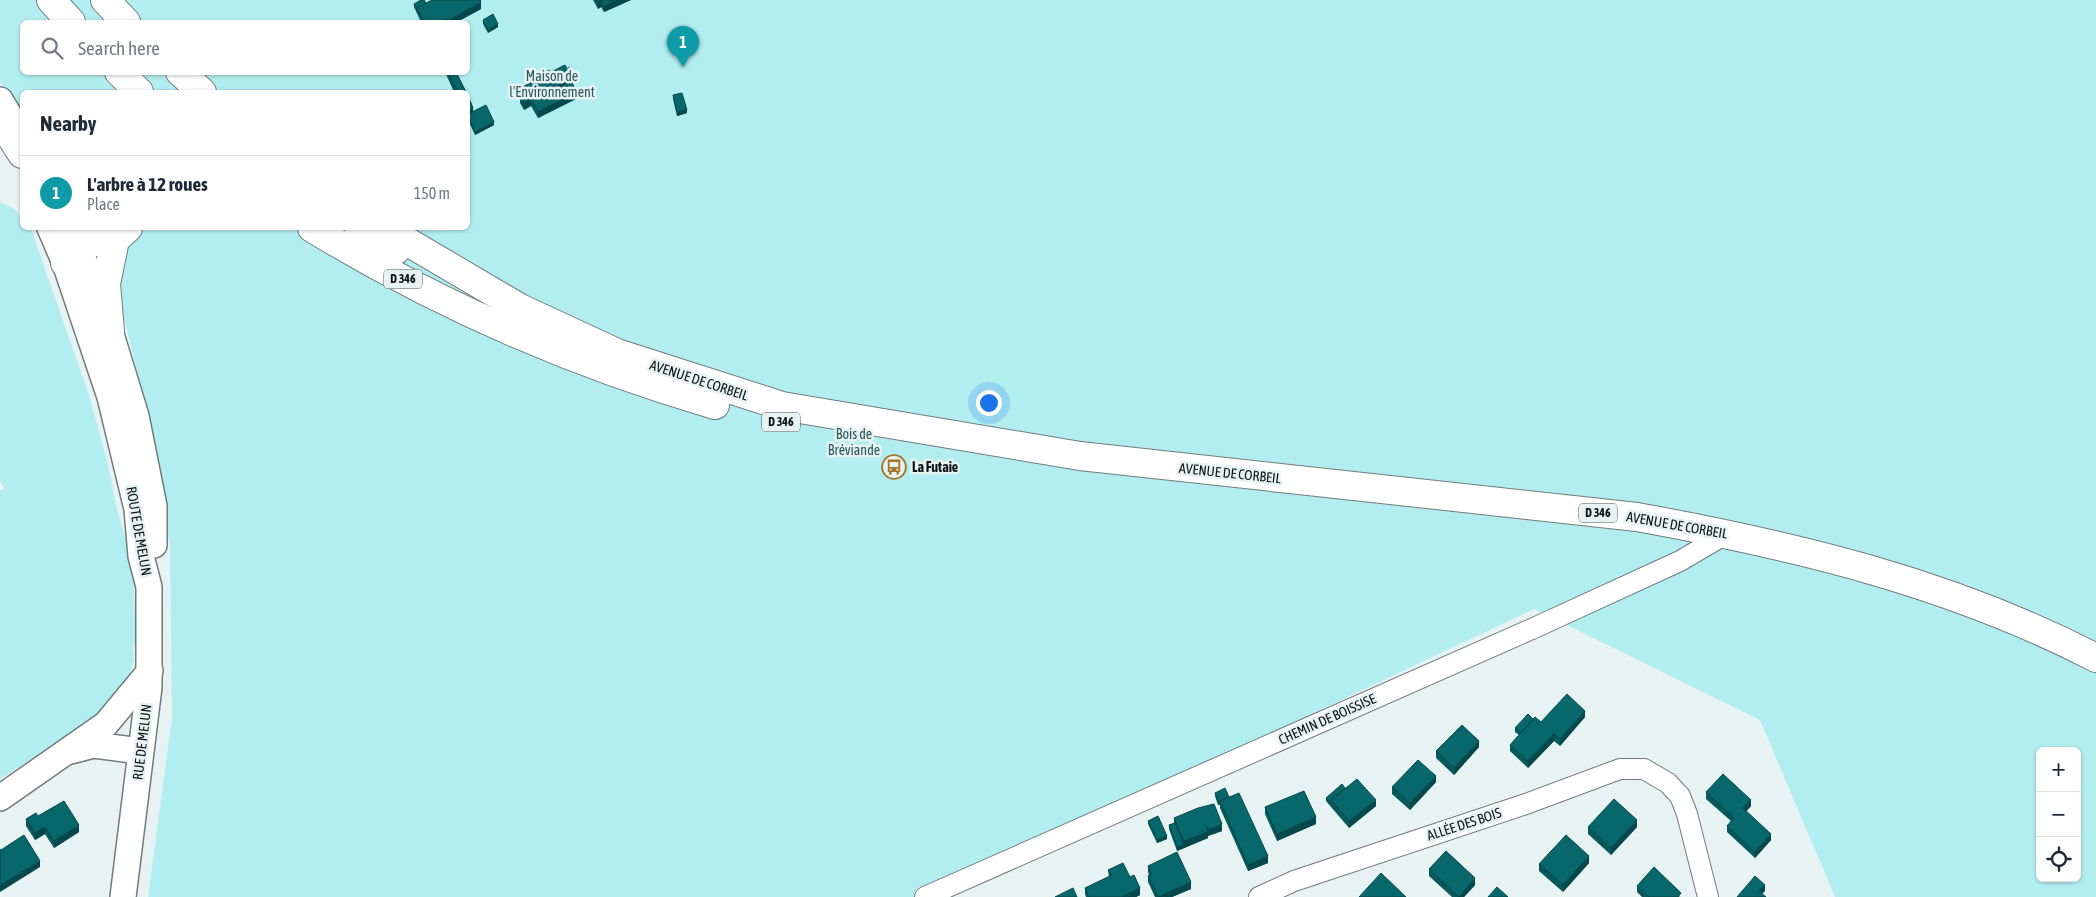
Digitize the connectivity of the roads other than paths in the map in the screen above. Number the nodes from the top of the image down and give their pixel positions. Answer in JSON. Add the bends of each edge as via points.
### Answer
{"nodes":[{"id":1,"x":50,"y":0,"type":"edge"},
{"id":2,"x":105,"y":0,"type":"edge"},
{"id":3,"x":69,"y":20,"type":"edge"},
{"id":4,"x":124,"y":20,"type":"edge"},
{"id":5,"x":122,"y":75,"type":"edge"},
{"id":6,"x":138,"y":90,"type":"edge"},
{"id":7,"x":0,"y":100,"type":"edge"},
{"id":8,"x":0,"y":120,"type":"edge"},
{"id":9,"x":20,"y":133,"type":"edge"},
{"id":10,"x":0,"y":136,"type":"edge"},
{"id":11,"x":20,"y":151,"type":"edge"},
{"id":12,"x":20,"y":167,"type":"edge"},
{"id":13,"x":54,"y":230,"type":"edge"},
{"id":14,"x":315,"y":230,"type":"edge"},
{"id":15,"x":362,"y":230,"type":"edge"},
{"id":16,"x":387,"y":230,"type":"edge"},
{"id":17,"x":121,"y":234,"type":"edge"},
{"id":18,"x":72,"y":240,"type":"edge"},
{"id":19,"x":520,"y":308,"type":"junction"},
{"id":20,"x":110,"y":331,"type":"junction"},
{"id":21,"x":1080,"y":456,"type":"junction"},
{"id":22,"x":1726,"y":534,"type":"dead end"},
{"id":23,"x":148,"y":587,"type":"junction"},
{"id":24,"x":2096,"y":658,"type":"edge"},
{"id":25,"x":150,"y":671,"type":"junction"},
{"id":26,"x":145,"y":717,"type":"junction"},
{"id":27,"x":106,"y":724,"type":"junction"},
{"id":28,"x":71,"y":750,"type":"junction"},
{"id":29,"x":140,"y":751,"type":"junction"},
{"id":30,"x":0,"y":798,"type":"edge"},
{"id":31,"x":123,"y":897,"type":"edge"},
{"id":32,"x":925,"y":897,"type":"edge"},
{"id":33,"x":1259,"y":897,"type":"edge"},
{"id":34,"x":1708,"y":897,"type":"edge"}],
"edges":[{"from":1,"to":3,"type":"main road"},
{"from":2,"to":4,"type":"main road"},
{"from":5,"to":6,"type":"main road"},
{"from":7,"to":9,"type":"street"},
{"from":8,"to":11,"type":"main road"},
{"from":10,"to":12,"type":"street"},
{"from":13,"to":18,"type":"street"},
{"from":14,"to":21,"type":"main road","number":"D 346","via":[[366,260],[497,325],[666,390],[810,428],[924,444]]},
{"from":15,"to":19,"type":"main road","via":[[394,250]]},
{"from":16,"to":19,"type":"main road","name":"AVENUE DE CORBEIL","number":"D 346"},
{"from":17,"to":18,"type":"main road"},
{"from":17,"to":20,"type":"main road","via":[[106,284]]},
{"from":18,"to":20,"type":"street","name":"ROUTE DE MELUN"},
{"from":18,"to":23,"type":"street","name":"ROUTE DE MELUN","via":[[137,509],[141,556]]},
{"from":19,"to":21,"type":"main road","name":"AVENUE DE CORBEIL","number":"D 346","via":[[617,352],[782,406]]},
{"from":20,"to":23,"type":"street","name":"ROUTE DE MELUN","via":[[136,416],[154,506],[154,555]]},
{"from":21,"to":24,"type":"main road","name":"AVENUE DE CORBEIL","number":"D 346","via":[[1637,518],[1728,534],[1912,580],[2029,625]]},
{"from":22,"to":32,"type":"street","name":"CHEMIN DE BOISSISE","via":[[1680,561],[1534,628]]},
{"from":23,"to":25,"type":"street","name":"RUE DE MELUN"},
{"from":25,"to":26,"type":"street","name":"RUE DE MELUN"},
{"from":25,"to":27,"type":"street"},
{"from":26,"to":27,"type":"street"},
{"from":26,"to":29,"type":"street","name":"RUE DE MELUN"},
{"from":27,"to":28,"type":"street","via":[[84,737]]},
{"from":28,"to":29,"type":"street","via":[[94,745]]},
{"from":28,"to":30,"type":"street"},
{"from":29,"to":31,"type":"street","name":"RUE DE MELUN"},
{"from":33,"to":34,"type":"street","name":"ALLÉE DES BOIS","via":[[1294,881],[1526,804],[1620,769],[1644,768],[1668,783],[1680,796]]}]}
